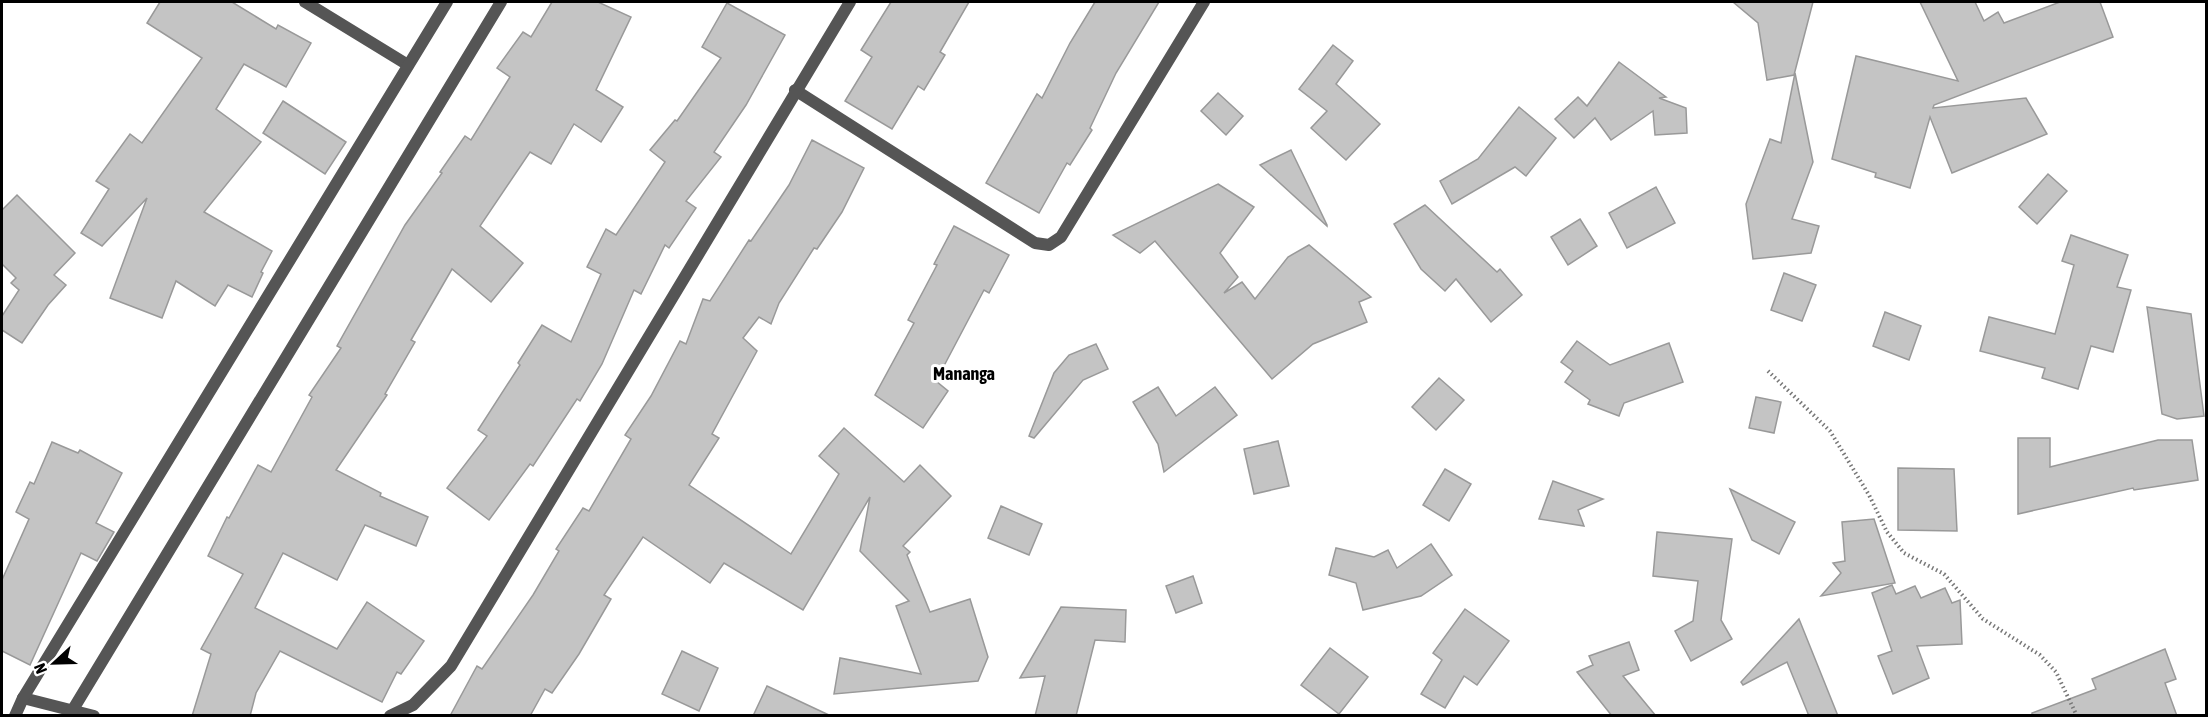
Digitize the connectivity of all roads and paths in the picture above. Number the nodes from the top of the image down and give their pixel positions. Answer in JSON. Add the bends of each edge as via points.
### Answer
{"nodes":[{"id":1,"x":305,"y":2,"type":"edge"},
{"id":2,"x":447,"y":2,"type":"edge"},
{"id":3,"x":501,"y":2,"type":"edge"},
{"id":4,"x":850,"y":2,"type":"edge"},
{"id":5,"x":1204,"y":2,"type":"edge"},
{"id":6,"x":408,"y":65,"type":"junction"},
{"id":7,"x":795,"y":90,"type":"junction"},
{"id":8,"x":1768,"y":371,"type":"dead end"},
{"id":9,"x":22,"y":699,"type":"junction"},
{"id":10,"x":71,"y":713,"type":"edge"},
{"id":11,"x":15,"y":716,"type":"edge"},
{"id":12,"x":94,"y":716,"type":"edge"},
{"id":13,"x":390,"y":716,"type":"edge"},
{"id":14,"x":2077,"y":716,"type":"edge"}],
"edges":[{"from":1,"to":6,"type":"street"},
{"from":2,"to":6,"type":"street"},
{"from":3,"to":10,"type":"street"},
{"from":4,"to":7,"type":"street"},
{"from":5,"to":7,"type":"street","via":[[1060,237],[1049,245],[1035,243]]},
{"from":6,"to":9,"type":"street"},
{"from":7,"to":13,"type":"street","via":[[451,666],[413,705]]},
{"from":8,"to":14,"type":"path","via":[[1830,431],[1887,532],[1905,552],[1944,574],[1983,619],[2040,655],[2056,672]]},
{"from":9,"to":10,"type":"street"},
{"from":9,"to":11,"type":"street"},
{"from":10,"to":12,"type":"street"}]}
